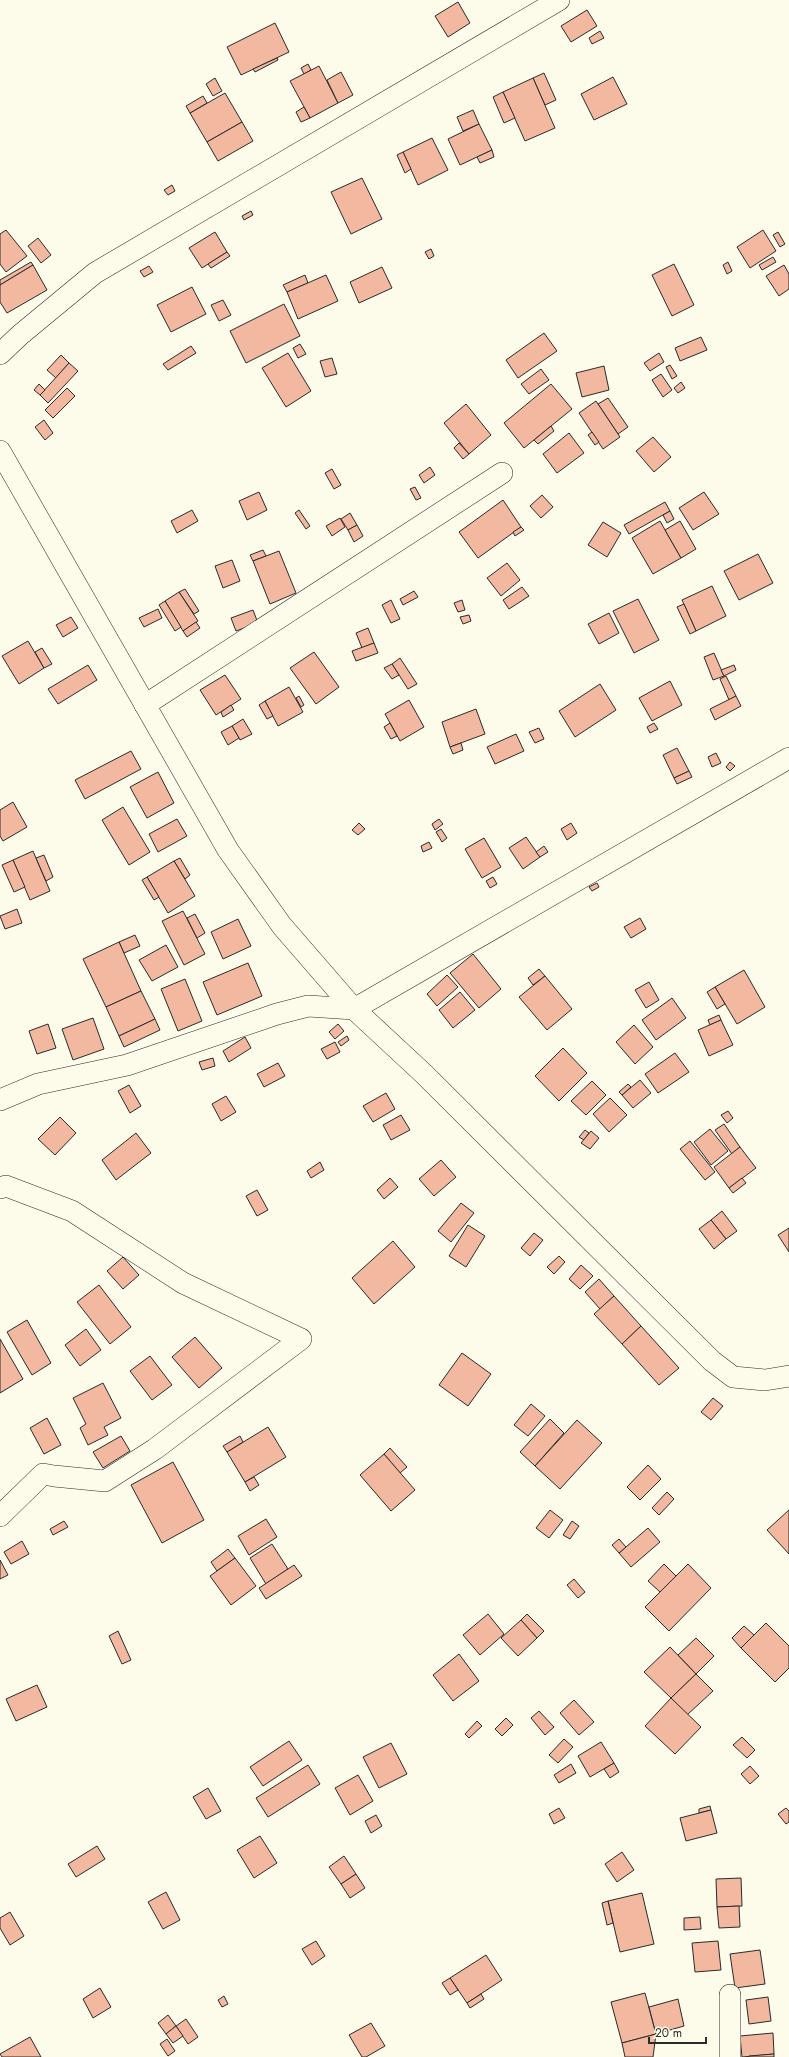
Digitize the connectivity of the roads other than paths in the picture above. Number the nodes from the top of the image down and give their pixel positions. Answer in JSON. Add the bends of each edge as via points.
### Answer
{"nodes":[{"id":1,"x":559,"y":0,"type":"edge"},
{"id":2,"x":0,"y":354,"type":"edge"},
{"id":3,"x":0,"y":452,"type":"edge"},
{"id":4,"x":502,"y":473,"type":"dead end"},
{"id":5,"x":145,"y":705,"type":"junction"},
{"id":6,"x":789,"y":758,"type":"edge"},
{"id":7,"x":354,"y":1010,"type":"junction"},
{"id":8,"x":0,"y":1100,"type":"edge"},
{"id":9,"x":0,"y":1188,"type":"edge"},
{"id":10,"x":789,"y":1376,"type":"edge"},
{"id":11,"x":0,"y":1516,"type":"edge"},
{"id":12,"x":730,"y":1995,"type":"dead end"},
{"id":13,"x":730,"y":2057,"type":"edge"}],
"edges":[{"from":1,"to":2,"type":"street","via":[[95,273]]},
{"from":3,"to":5,"type":"street"},
{"from":4,"to":5,"type":"street"},
{"from":5,"to":7,"type":"street","via":[[228,850],[282,926]]},
{"from":6,"to":7,"type":"street"},
{"from":7,"to":8,"type":"street","via":[[308,1006],[127,1065],[38,1084]]},
{"from":7,"to":10,"type":"street","via":[[424,1074],[712,1361],[733,1377],[765,1380]]},
{"from":9,"to":11,"type":"street","via":[[6,1186],[72,1212],[183,1283],[301,1339],[155,1449],[105,1481],[43,1474]]},
{"from":12,"to":13,"type":"street"}]}
